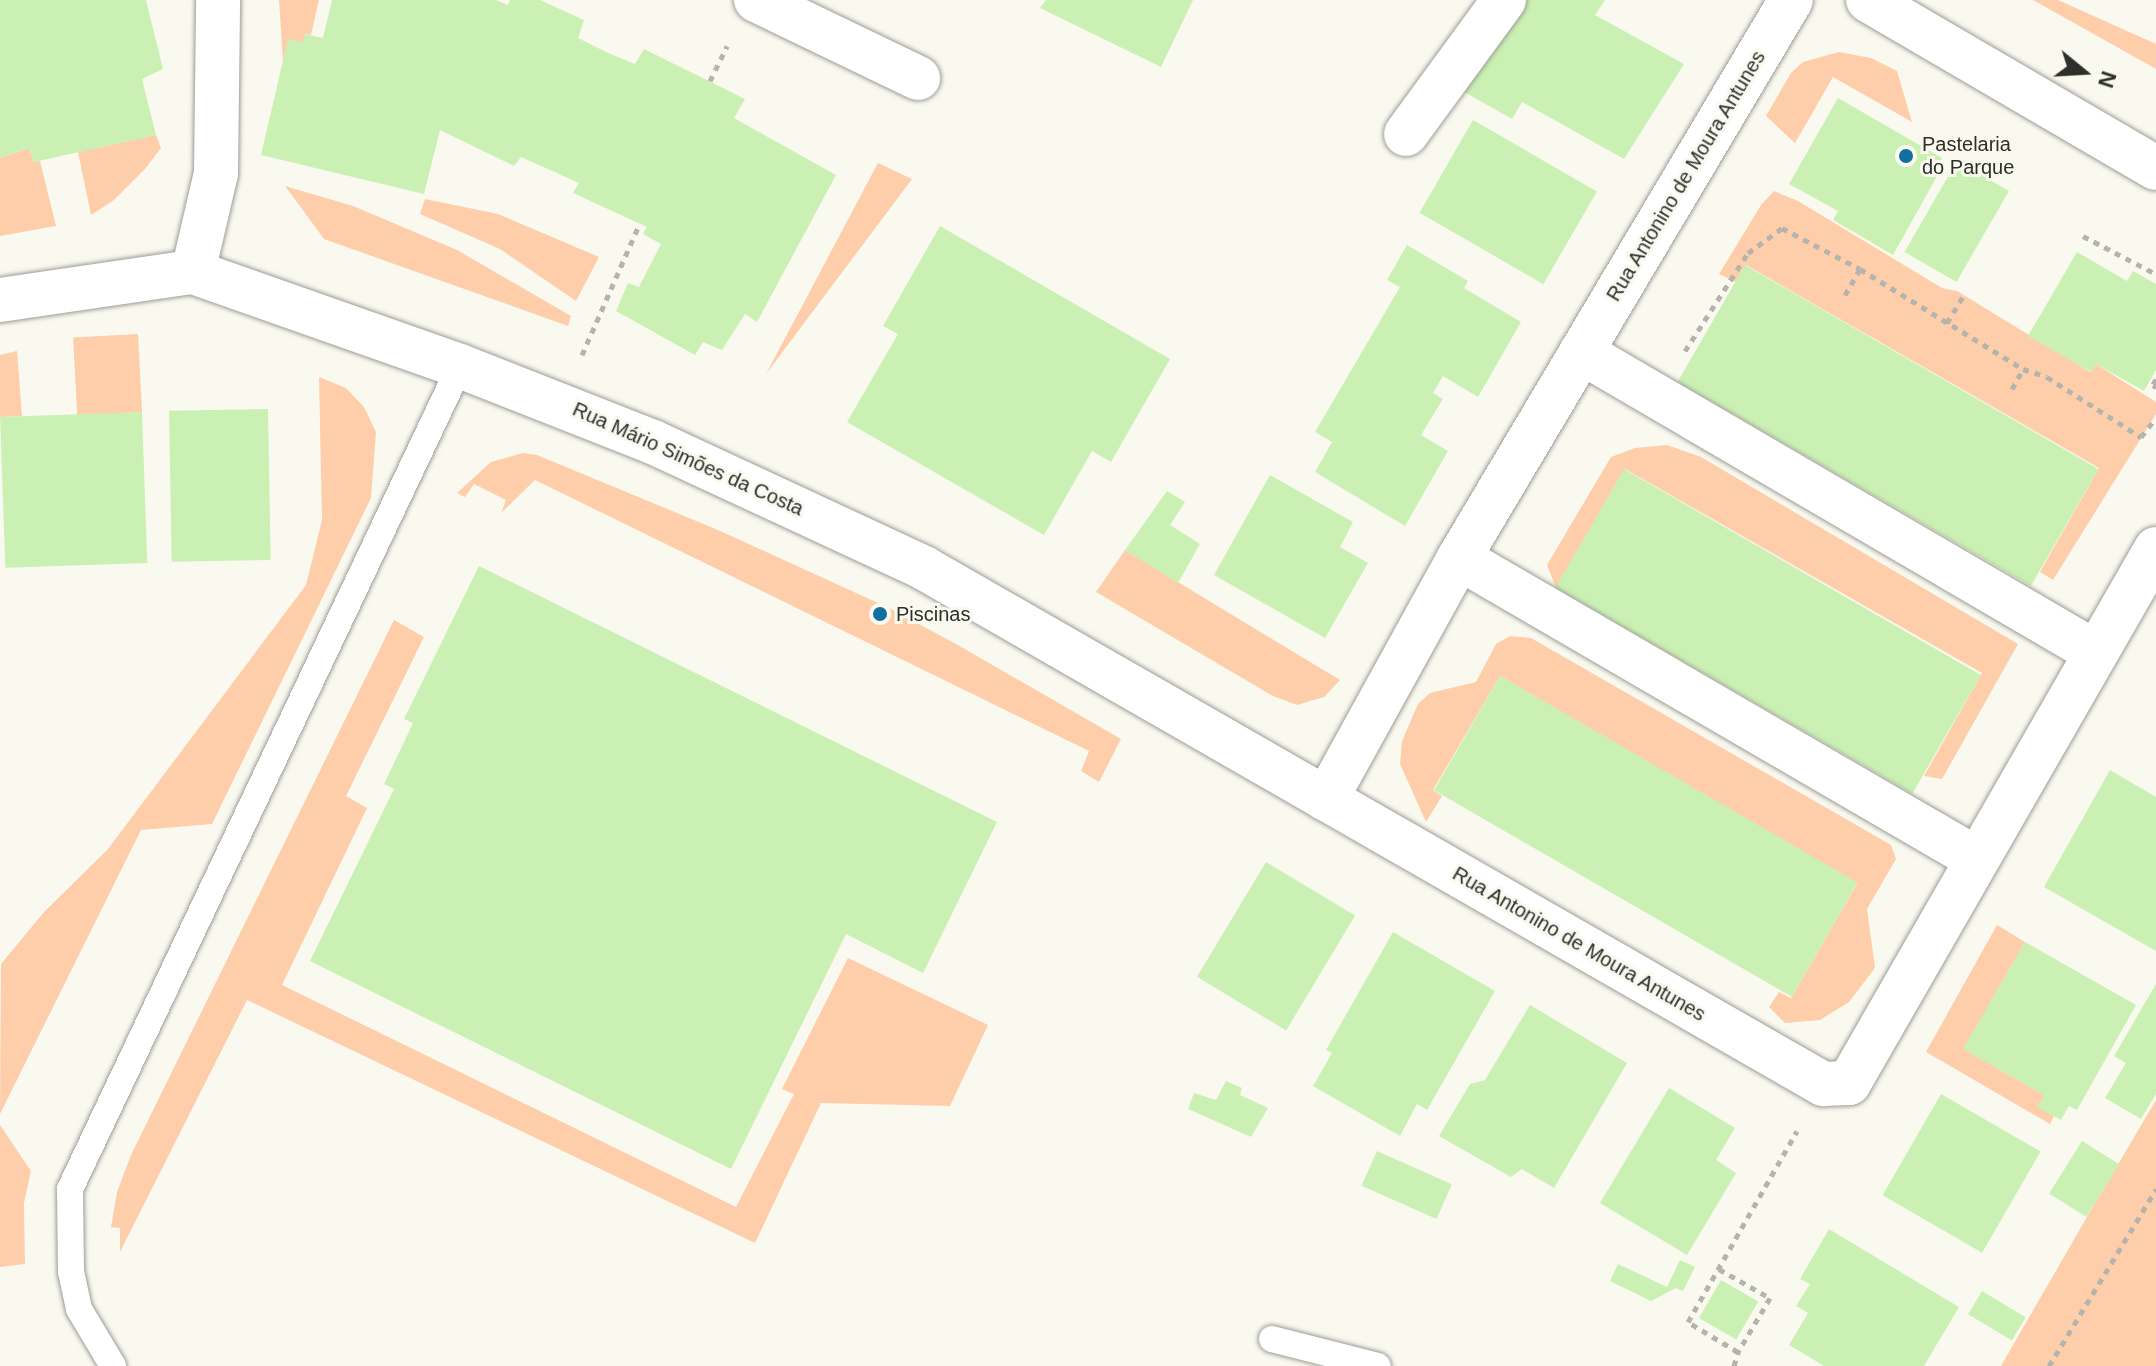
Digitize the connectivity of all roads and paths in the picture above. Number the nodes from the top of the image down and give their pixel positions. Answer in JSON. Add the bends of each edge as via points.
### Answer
{"nodes":[{"id":1,"x":218,"y":0,"type":"edge"},
{"id":2,"x":756,"y":0,"type":"edge"},
{"id":3,"x":1504,"y":0,"type":"edge"},
{"id":4,"x":1791,"y":0,"type":"edge"},
{"id":5,"x":1868,"y":0,"type":"edge"},
{"id":6,"x":918,"y":78,"type":"dead end"},
{"id":7,"x":1406,"y":134,"type":"dead end"},
{"id":8,"x":2156,"y":168,"type":"edge"},
{"id":9,"x":639,"y":225,"type":"dead end"},
{"id":10,"x":2083,"y":236,"type":"dead end"},
{"id":11,"x":1860,"y":269,"type":"junction"},
{"id":12,"x":193,"y":272,"type":"junction"},
{"id":13,"x":2156,"y":274,"type":"edge"},
{"id":14,"x":1845,"y":295,"type":"dead end"},
{"id":15,"x":1964,"y":295,"type":"dead end"},
{"id":16,"x":0,"y":300,"type":"edge"},
{"id":17,"x":1947,"y":323,"type":"junction"},
{"id":18,"x":1581,"y":352,"type":"junction"},
{"id":19,"x":460,"y":366,"type":"junction"},
{"id":20,"x":2023,"y":369,"type":"junction"},
{"id":21,"x":2156,"y":379,"type":"edge"},
{"id":22,"x":2156,"y":387,"type":"edge"},
{"id":23,"x":2012,"y":389,"type":"dead end"},
{"id":24,"x":1657,"y":397,"type":"junction"},
{"id":25,"x":561,"y":404,"type":"junction"},
{"id":26,"x":2156,"y":418,"type":"edge"},
{"id":27,"x":2156,"y":549,"type":"edge"},
{"id":28,"x":1459,"y":558,"type":"junction"},
{"id":29,"x":2095,"y":652,"type":"junction"},
{"id":30,"x":1326,"y":799,"type":"junction"},
{"id":31,"x":1977,"y":859,"type":"junction"},
{"id":32,"x":1823,"y":1084,"type":"junction"},
{"id":33,"x":2156,"y":1189,"type":"edge"},
{"id":34,"x":1719,"y":1269,"type":"junction"},
{"id":35,"x":1272,"y":1339,"type":"dead end"},
{"id":36,"x":1738,"y":1352,"type":"junction"},
{"id":37,"x":113,"y":1366,"type":"edge"},
{"id":38,"x":1378,"y":1366,"type":"edge"},
{"id":39,"x":1734,"y":1366,"type":"edge"},
{"id":40,"x":2049,"y":1366,"type":"edge"}],
"edges":[{"from":1,"to":12,"type":"street","via":[[216,173]]},
{"from":2,"to":6,"type":"street"},
{"from":3,"to":7,"type":"street"},
{"from":4,"to":18,"type":"street","name":"Rua Antonino de Moura Antunes"},
{"from":5,"to":8,"type":"street"},
{"from":9,"to":25,"type":"path"},
{"from":10,"to":13,"type":"path"},
{"from":11,"to":14,"type":"path"},
{"from":11,"to":17,"type":"path"},
{"from":11,"to":24,"type":"path","via":[[1782,228],[1748,253]]},
{"from":12,"to":16,"type":"street","name":"Rua Mário Simões da Costa"},
{"from":12,"to":19,"type":"street","name":"Rua Mário Simões da Costa"},
{"from":15,"to":17,"type":"path"},
{"from":17,"to":20,"type":"path"},
{"from":18,"to":24,"type":"street"},
{"from":18,"to":28,"type":"street","name":"Rua Antonino de Moura Antunes"},
{"from":19,"to":25,"type":"street","name":"Rua Mário Simões da Costa"},
{"from":19,"to":37,"type":"lane","via":[[70,1189],[71,1271],[79,1309]]},
{"from":20,"to":23,"type":"path"},
{"from":20,"to":26,"type":"path","via":[[2047,377],[2141,437]]},
{"from":21,"to":22,"type":"path"},
{"from":24,"to":29,"type":"street"},
{"from":25,"to":30,"type":"street","name":"Rua Mário Simões da Costa","via":[[924,568]]},
{"from":27,"to":29,"type":"street"},
{"from":28,"to":30,"type":"street","name":"Rua Antonino de Moura Antunes"},
{"from":28,"to":31,"type":"street"},
{"from":29,"to":31,"type":"street"},
{"from":30,"to":32,"type":"street","name":"Rua Antonino de Moura Antunes"},
{"from":31,"to":32,"type":"street","via":[[1849,1083]]},
{"from":32,"to":34,"type":"path"},
{"from":33,"to":40,"type":"path"},
{"from":34,"to":36,"type":"path","via":[[1688,1322]]},
{"from":34,"to":36,"type":"path","via":[[1770,1298]]},
{"from":35,"to":38,"type":"lane"},
{"from":36,"to":39,"type":"path"}]}
